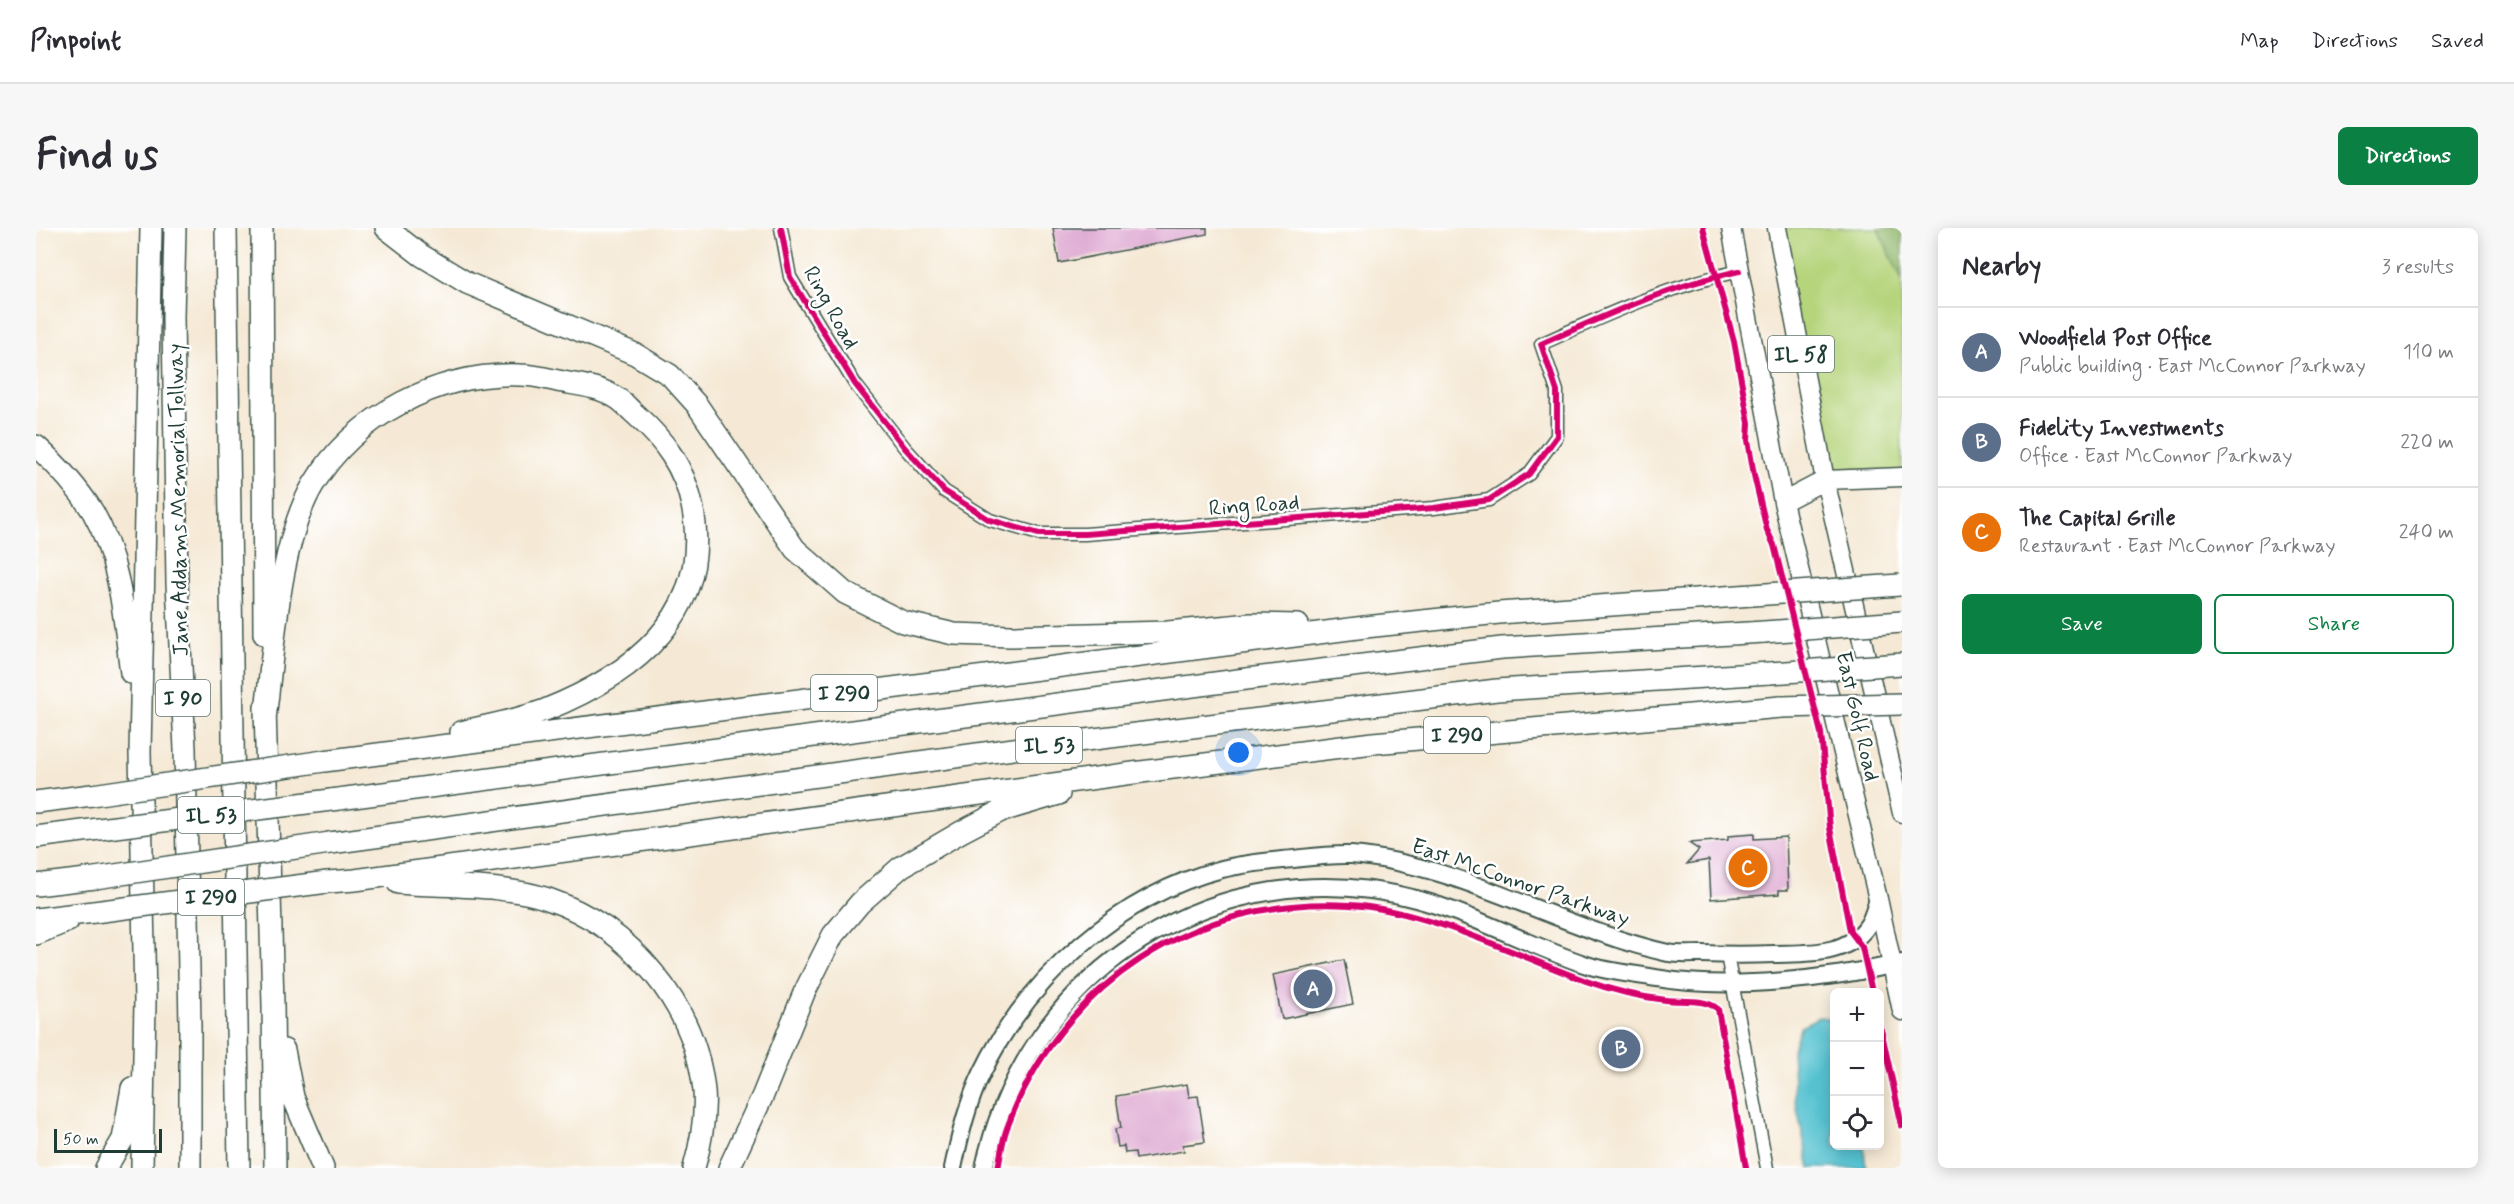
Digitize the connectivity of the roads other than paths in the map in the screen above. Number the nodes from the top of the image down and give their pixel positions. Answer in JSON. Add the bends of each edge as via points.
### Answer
{"nodes":[{"id":1,"x":151,"y":228,"type":"edge"},
{"id":2,"x":175,"y":228,"type":"edge"},
{"id":3,"x":226,"y":228,"type":"edge"},
{"id":4,"x":262,"y":228,"type":"edge"},
{"id":5,"x":386,"y":228,"type":"edge"},
{"id":6,"x":781,"y":228,"type":"edge"},
{"id":7,"x":1731,"y":228,"type":"edge"},
{"id":8,"x":1777,"y":228,"type":"edge"},
{"id":9,"x":1739,"y":271,"type":"junction"},
{"id":10,"x":36,"y":446,"type":"edge"},
{"id":11,"x":1902,"y":477,"type":"edge"},
{"id":12,"x":1825,"y":480,"type":"junction"},
{"id":13,"x":1783,"y":502,"type":"junction"},
{"id":14,"x":1901,"y":585,"type":"edge"},
{"id":15,"x":1902,"y":622,"type":"edge"},
{"id":16,"x":1365,"y":627,"type":"junction"},
{"id":17,"x":1902,"y":664,"type":"edge"},
{"id":18,"x":1902,"y":704,"type":"edge"},
{"id":19,"x":265,"y":719,"type":"junction"},
{"id":20,"x":140,"y":752,"type":"junction"},
{"id":21,"x":369,"y":755,"type":"junction"},
{"id":22,"x":1133,"y":773,"type":"junction"},
{"id":23,"x":36,"y":802,"type":"edge"},
{"id":24,"x":1902,"y":813,"type":"edge"},
{"id":25,"x":36,"y":837,"type":"edge"},
{"id":26,"x":355,"y":880,"type":"junction"},
{"id":27,"x":36,"y":885,"type":"edge"},
{"id":28,"x":1878,"y":899,"type":"junction"},
{"id":29,"x":89,"y":913,"type":"junction"},
{"id":30,"x":36,"y":919,"type":"edge"},
{"id":31,"x":36,"y":934,"type":"edge"},
{"id":32,"x":1727,"y":955,"type":"junction"},
{"id":33,"x":1897,"y":964,"type":"edge"},
{"id":34,"x":1732,"y":984,"type":"junction"},
{"id":35,"x":145,"y":1001,"type":"junction"},
{"id":36,"x":273,"y":1005,"type":"junction"},
{"id":37,"x":1902,"y":1011,"type":"edge"},
{"id":38,"x":106,"y":1168,"type":"edge"},
{"id":39,"x":142,"y":1168,"type":"edge"},
{"id":40,"x":190,"y":1168,"type":"edge"},
{"id":41,"x":239,"y":1168,"type":"edge"},
{"id":42,"x":275,"y":1168,"type":"edge"},
{"id":43,"x":323,"y":1168,"type":"edge"},
{"id":44,"x":694,"y":1168,"type":"edge"},
{"id":45,"x":729,"y":1168,"type":"edge"},
{"id":46,"x":953,"y":1168,"type":"edge"},
{"id":47,"x":984,"y":1168,"type":"edge"},
{"id":48,"x":1767,"y":1168,"type":"edge"}],
"edges":[{"from":1,"to":20,"type":"highway"},
{"from":2,"to":40,"type":"highway","name":"Jane Addams Memorial Tollway","number":"I 90","via":[[173,317],[185,749]]},
{"from":3,"to":41,"type":"highway","number":"I 90"},
{"from":4,"to":19,"type":"highway"},
{"from":5,"to":16,"type":"highway","via":[[467,283],[635,354],[670,375],[697,405],[795,549],[845,593],[903,622],[954,634],[1011,636],[1168,632],[1251,624]]},
{"from":6,"to":9,"type":"street","name":"Ring Road","via":[[790,277],[855,384],[905,448],[944,490],[990,520],[1039,534],[1120,532],[1434,508],[1489,500],[1529,474],[1557,436],[1557,391],[1541,344],[1636,302]]},
{"from":7,"to":9,"type":"main road","number":"IL 58"},
{"from":8,"to":12,"type":"main road","number":"IL 58"},
{"from":9,"to":13,"type":"main road","number":"IL 58"},
{"from":10,"to":20,"type":"highway","via":[[72,484],[103,531],[122,595]]},
{"from":11,"to":12,"type":"main road"},
{"from":12,"to":13,"type":"main road"},
{"from":12,"to":24,"type":"main road","name":"East Golf Road","number":"IL 58"},
{"from":13,"to":28,"type":"main road","name":"East Golf Road","number":"IL 58"},
{"from":14,"to":16,"type":"highway","number":"I 290","bridge":true,"via":[[1499,613]]},
{"from":15,"to":25,"type":"highway","number":"IL 53","bridge":true,"via":[[1502,648]]},
{"from":16,"to":21,"type":"highway","number":"I 290"},
{"from":17,"to":27,"type":"highway","number":"IL 53","bridge":true,"via":[[1485,692],[1028,747]]},
{"from":18,"to":22,"type":"highway","number":"I 290","bridge":true,"via":[[1781,707],[1373,743]]},
{"from":19,"to":21,"type":"highway","via":[[280,599],[292,541],[313,486],[359,431],[417,395],[492,375],[539,376],[614,396],[668,447],[689,490],[695,519],[695,555],[687,591],[672,620],[650,647],[621,671],[600,685],[544,710]]},
{"from":19,"to":36,"type":"highway"},
{"from":20,"to":35,"type":"highway"},
{"from":21,"to":23,"type":"highway","number":"I 290","bridge":true},
{"from":22,"to":26,"type":"highway","number":"I 290"},
{"from":22,"to":45,"type":"highway","via":[[1001,811],[901,867],[860,903],[833,935]]},
{"from":26,"to":29,"type":"highway","number":"I 290","bridge":true},
{"from":26,"to":44,"type":"highway","via":[[517,891],[549,899],[627,943],[652,970],[679,1011],[697,1059],[704,1093],[703,1132]]},
{"from":28,"to":32,"type":"street","name":"East McConnor Parkway","via":[[1870,923],[1856,940],[1832,950]]},
{"from":28,"to":33,"type":"main road","name":"East Golf Road","number":"IL 58"},
{"from":29,"to":30,"type":"highway"},
{"from":29,"to":31,"type":"highway"},
{"from":32,"to":34,"type":"street"},
{"from":32,"to":46,"type":"street","name":"East McConnor Parkway","via":[[1672,954],[1619,940],[1407,864],[1349,855],[1252,863],[1220,870],[1130,910],[1098,931],[1040,983],[983,1071],[961,1131]]},
{"from":33,"to":34,"type":"street","via":[[1856,973]]},
{"from":33,"to":37,"type":"main road","name":"East Golf Road","number":"IL 58"},
{"from":34,"to":47,"type":"street","via":[[1659,979],[1588,965],[1467,915],[1406,897],[1334,887],[1296,888],[1245,897],[1190,912],[1167,924],[1096,972],[1064,1004],[1023,1061],[1000,1112]]},
{"from":34,"to":48,"type":"street"},
{"from":35,"to":38,"type":"highway","via":[[123,1139]]},
{"from":35,"to":39,"type":"highway"},
{"from":36,"to":42,"type":"highway"},
{"from":36,"to":43,"type":"highway","via":[[293,1096]]}]}
